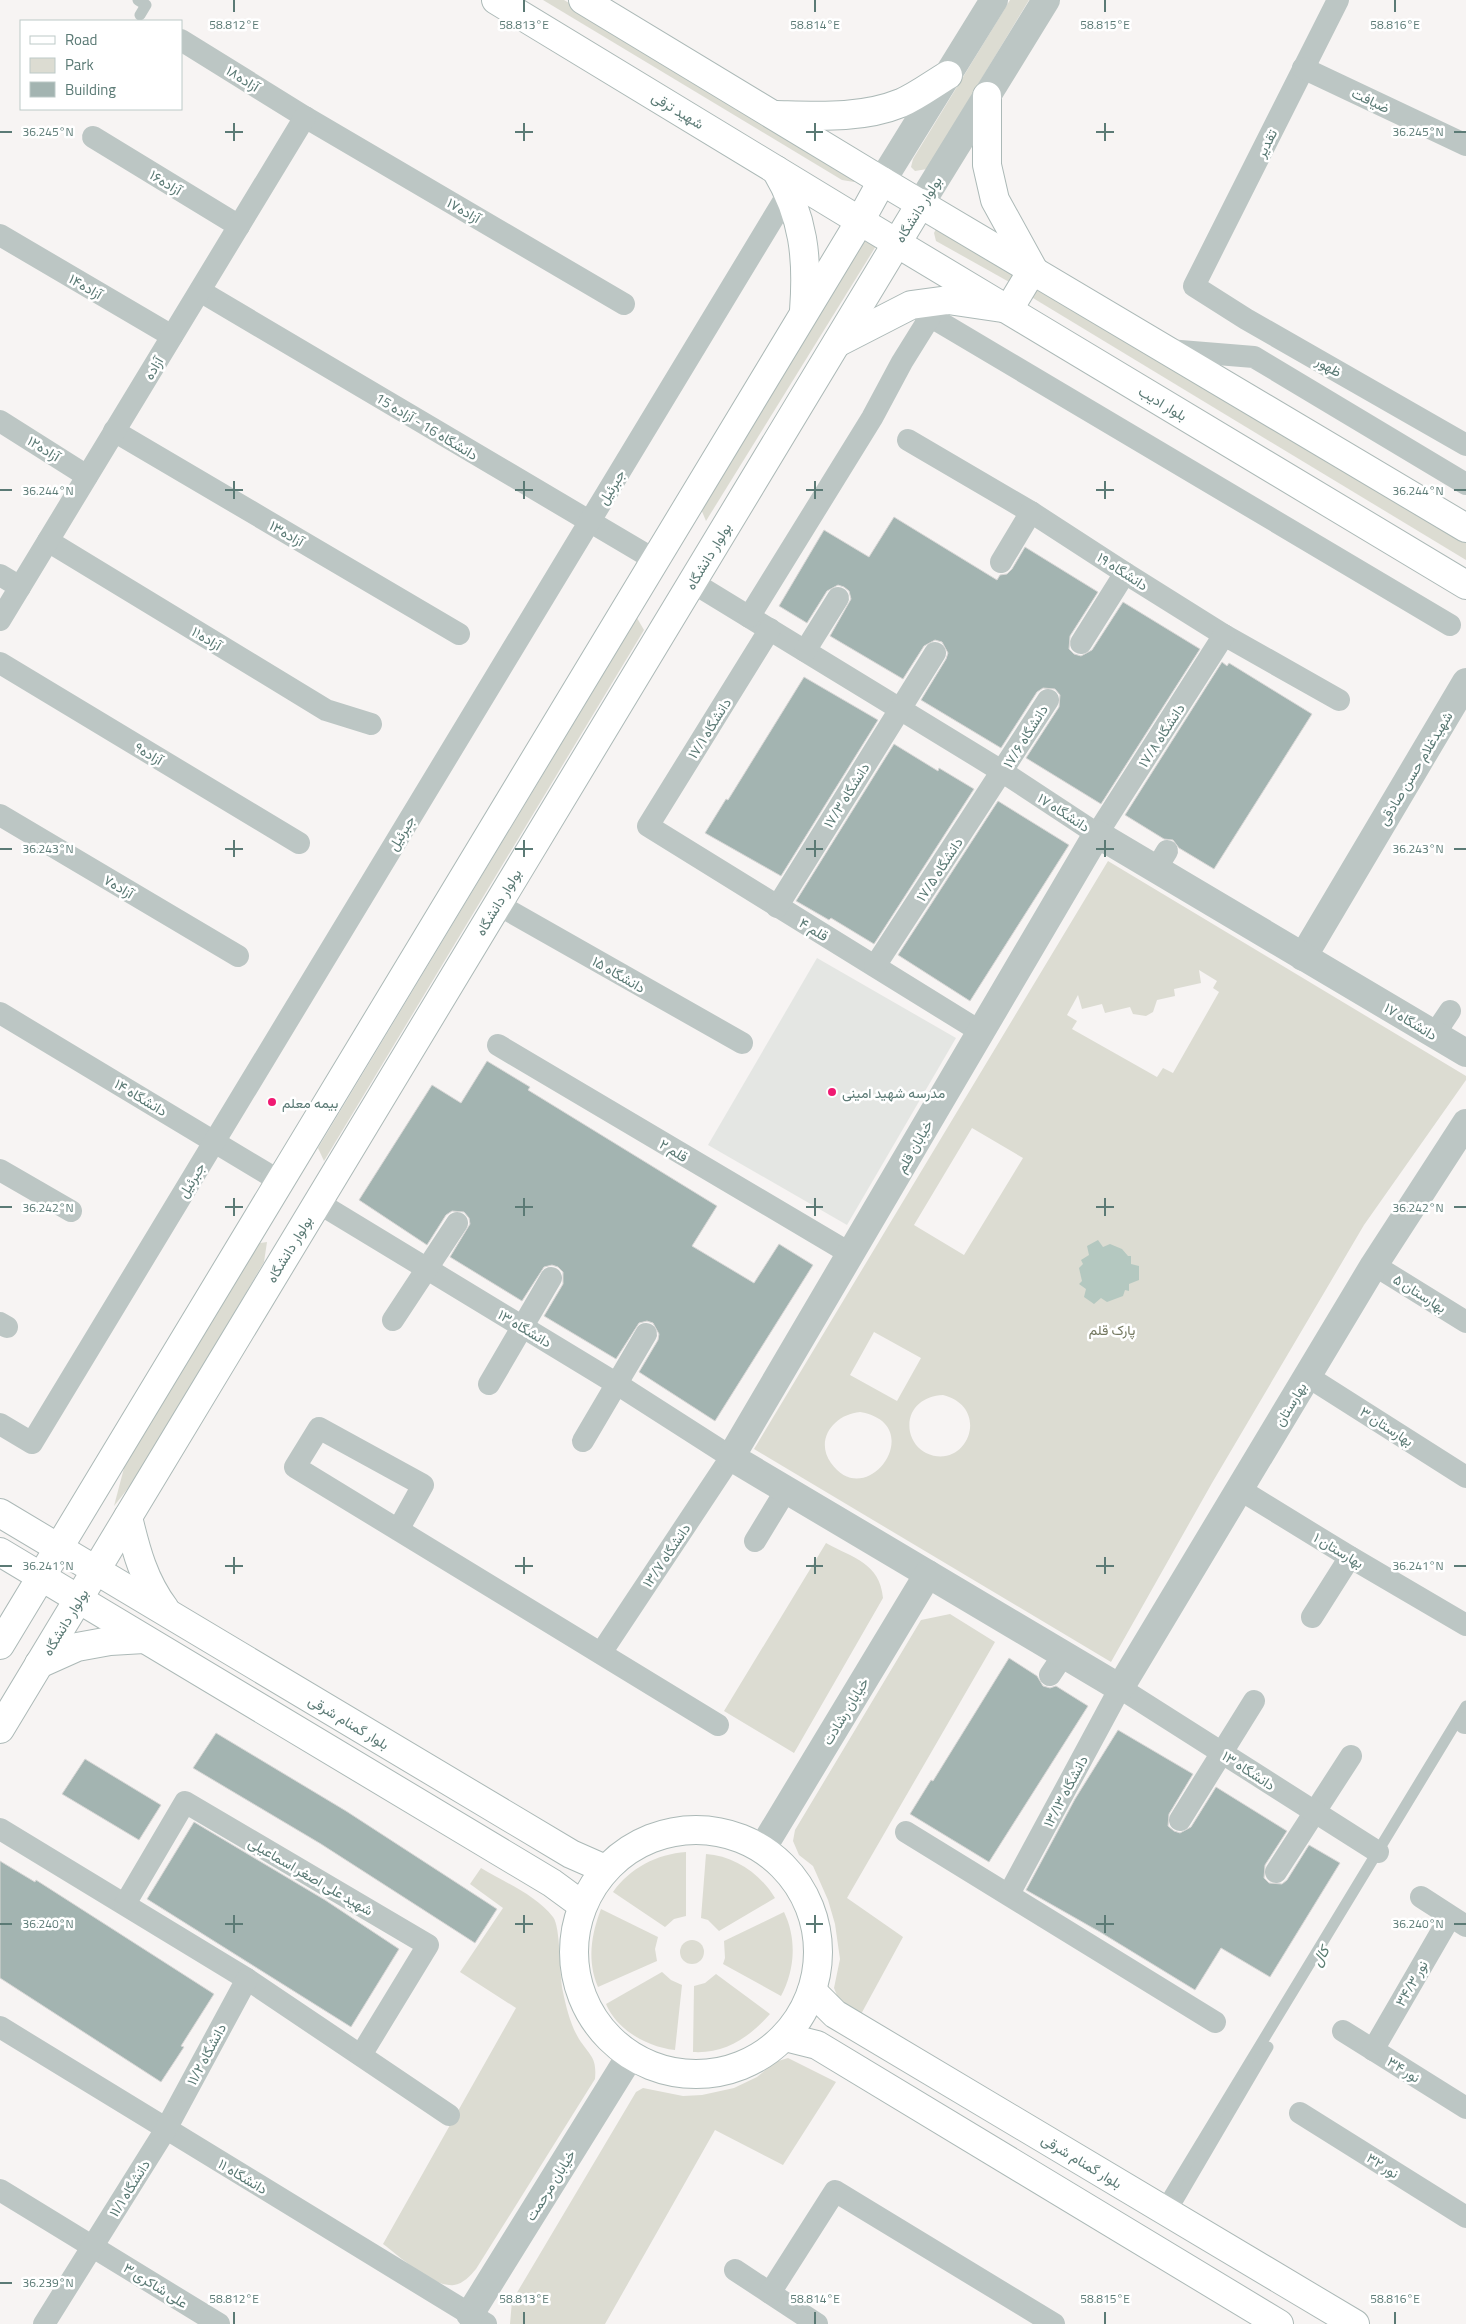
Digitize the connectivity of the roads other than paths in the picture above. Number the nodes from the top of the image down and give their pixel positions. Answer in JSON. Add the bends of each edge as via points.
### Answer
{"nodes":[{"id":1,"x":138,"y":0,"type":"edge"},
{"id":2,"x":496,"y":0,"type":"edge"},
{"id":3,"x":583,"y":0,"type":"edge"},
{"id":4,"x":994,"y":0,"type":"edge"},
{"id":5,"x":1046,"y":0,"type":"edge"},
{"id":6,"x":1338,"y":0,"type":"edge"},
{"id":7,"x":140,"y":15,"type":"dead end"},
{"id":8,"x":182,"y":41,"type":"edge"},
{"id":9,"x":1303,"y":68,"type":"junction"},
{"id":10,"x":948,"y":75,"type":"junction"},
{"id":11,"x":987,"y":96,"type":"junction"},
{"id":12,"x":772,"y":114,"type":"junction"},
{"id":13,"x":305,"y":117,"type":"junction"},
{"id":14,"x":93,"y":137,"type":"dead end"},
{"id":15,"x":1466,"y":145,"type":"edge"},
{"id":16,"x":775,"y":169,"type":"junction"},
{"id":17,"x":882,"y":181,"type":"junction"},
{"id":18,"x":789,"y":192,"type":"junction"},
{"id":19,"x":921,"y":204,"type":"junction"},
{"id":20,"x":860,"y":221,"type":"junction"},
{"id":21,"x":239,"y":226,"type":"junction"},
{"id":22,"x":0,"y":235,"type":"edge"},
{"id":23,"x":898,"y":242,"type":"junction"},
{"id":24,"x":1033,"y":269,"type":"junction"},
{"id":25,"x":1194,"y":286,"type":"joint"},
{"id":26,"x":200,"y":291,"type":"junction"},
{"id":27,"x":624,"y":304,"type":"dead end"},
{"id":28,"x":1008,"y":309,"type":"junction"},
{"id":29,"x":921,"y":311,"type":"junction"},
{"id":30,"x":804,"y":314,"type":"junction"},
{"id":31,"x":172,"y":336,"type":"junction"},
{"id":32,"x":837,"y":343,"type":"junction"},
{"id":33,"x":1168,"y":350,"type":"junction"},
{"id":34,"x":0,"y":421,"type":"edge"},
{"id":35,"x":114,"y":432,"type":"junction"},
{"id":36,"x":908,"y":440,"type":"dead end"},
{"id":37,"x":1466,"y":445,"type":"edge"},
{"id":38,"x":87,"y":476,"type":"junction"},
{"id":39,"x":1466,"y":484,"type":"edge"},
{"id":40,"x":1032,"y":512,"type":"junction"},
{"id":41,"x":590,"y":522,"type":"junction"},
{"id":42,"x":1466,"y":528,"type":"edge"},
{"id":43,"x":48,"y":542,"type":"junction"},
{"id":44,"x":655,"y":560,"type":"junction"},
{"id":45,"x":1001,"y":562,"type":"dead end"},
{"id":46,"x":1125,"y":573,"type":"junction"},
{"id":47,"x":0,"y":575,"type":"edge"},
{"id":48,"x":692,"y":582,"type":"junction"},
{"id":49,"x":1466,"y":585,"type":"edge"},
{"id":50,"x":20,"y":587,"type":"junction"},
{"id":51,"x":838,"y":598,"type":"dead end"},
{"id":52,"x":750,"y":617,"type":"junction"},
{"id":53,"x":0,"y":620,"type":"edge"},
{"id":54,"x":1450,"y":625,"type":"dead end"},
{"id":55,"x":770,"y":629,"type":"junction"},
{"id":56,"x":459,"y":634,"type":"dead end"},
{"id":57,"x":1224,"y":635,"type":"junction"},
{"id":58,"x":1081,"y":643,"type":"dead end"},
{"id":59,"x":805,"y":651,"type":"junction"},
{"id":60,"x":935,"y":653,"type":"dead end"},
{"id":61,"x":0,"y":663,"type":"edge"},
{"id":62,"x":1466,"y":682,"type":"edge"},
{"id":63,"x":1048,"y":700,"type":"dead end"},
{"id":64,"x":1339,"y":700,"type":"dead end"},
{"id":65,"x":900,"y":709,"type":"junction"},
{"id":66,"x":370,"y":724,"type":"dead end"},
{"id":67,"x":1003,"y":772,"type":"junction"},
{"id":68,"x":0,"y":815,"type":"edge"},
{"id":69,"x":648,"y":826,"type":"joint"},
{"id":70,"x":1097,"y":834,"type":"junction"},
{"id":71,"x":299,"y":843,"type":"dead end"},
{"id":72,"x":497,"y":904,"type":"junction"},
{"id":73,"x":777,"y":907,"type":"junction"},
{"id":74,"x":238,"y":956,"type":"dead end"},
{"id":75,"x":1303,"y":957,"type":"junction"},
{"id":76,"x":875,"y":966,"type":"junction"},
{"id":77,"x":1450,"y":1011,"type":"dead end"},
{"id":78,"x":0,"y":1013,"type":"edge"},
{"id":79,"x":981,"y":1032,"type":"junction"},
{"id":80,"x":1434,"y":1035,"type":"junction"},
{"id":81,"x":742,"y":1043,"type":"dead end"},
{"id":82,"x":498,"y":1045,"type":"dead end"},
{"id":83,"x":1466,"y":1053,"type":"edge"},
{"id":84,"x":1466,"y":1123,"type":"edge"},
{"id":85,"x":214,"y":1141,"type":"junction"},
{"id":86,"x":0,"y":1170,"type":"edge"},
{"id":87,"x":281,"y":1182,"type":"junction"},
{"id":88,"x":316,"y":1202,"type":"junction"},
{"id":89,"x":72,"y":1211,"type":"dead end"},
{"id":90,"x":457,"y":1223,"type":"dead end"},
{"id":91,"x":850,"y":1254,"type":"junction"},
{"id":92,"x":1374,"y":1264,"type":"junction"},
{"id":93,"x":428,"y":1270,"type":"junction"},
{"id":94,"x":551,"y":1278,"type":"dead end"},
{"id":95,"x":394,"y":1320,"type":"dead end"},
{"id":96,"x":1466,"y":1322,"type":"edge"},
{"id":97,"x":522,"y":1326,"type":"junction"},
{"id":98,"x":646,"y":1334,"type":"dead end"},
{"id":99,"x":1307,"y":1376,"type":"junction"},
{"id":100,"x":489,"y":1384,"type":"dead end"},
{"id":101,"x":617,"y":1384,"type":"junction"},
{"id":102,"x":0,"y":1424,"type":"edge"},
{"id":103,"x":582,"y":1441,"type":"dead end"},
{"id":104,"x":732,"y":1457,"type":"junction"},
{"id":105,"x":1466,"y":1477,"type":"edge"},
{"id":106,"x":1239,"y":1489,"type":"junction"},
{"id":107,"x":786,"y":1490,"type":"junction"},
{"id":108,"x":0,"y":1513,"type":"edge"},
{"id":109,"x":128,"y":1517,"type":"junction"},
{"id":110,"x":398,"y":1530,"type":"junction"},
{"id":111,"x":755,"y":1541,"type":"dead end"},
{"id":112,"x":57,"y":1548,"type":"junction"},
{"id":113,"x":0,"y":1552,"type":"edge"},
{"id":114,"x":1350,"y":1557,"type":"junction"},
{"id":115,"x":95,"y":1571,"type":"junction"},
{"id":116,"x":928,"y":1574,"type":"junction"},
{"id":117,"x":40,"y":1576,"type":"junction"},
{"id":118,"x":78,"y":1599,"type":"junction"},
{"id":119,"x":169,"y":1614,"type":"junction"},
{"id":120,"x":1312,"y":1616,"type":"dead end"},
{"id":121,"x":1466,"y":1625,"type":"edge"},
{"id":122,"x":144,"y":1639,"type":"junction"},
{"id":123,"x":0,"y":1645,"type":"edge"},
{"id":124,"x":601,"y":1654,"type":"junction"},
{"id":125,"x":39,"y":1664,"type":"junction"},
{"id":126,"x":1120,"y":1688,"type":"junction"},
{"id":127,"x":1254,"y":1701,"type":"dead end"},
{"id":128,"x":1466,"y":1718,"type":"edge"},
{"id":129,"x":718,"y":1725,"type":"dead end"},
{"id":130,"x":0,"y":1729,"type":"edge"},
{"id":131,"x":1222,"y":1753,"type":"junction"},
{"id":132,"x":1351,"y":1756,"type":"dead end"},
{"id":133,"x":1315,"y":1812,"type":"junction"},
{"id":134,"x":1180,"y":1820,"type":"dead end"},
{"id":135,"x":0,"y":1829,"type":"edge"},
{"id":136,"x":906,"y":1832,"type":"dead end"},
{"id":137,"x":762,"y":1849,"type":"junction"},
{"id":138,"x":1378,"y":1852,"type":"junction"},
{"id":139,"x":606,"y":1869,"type":"junction"},
{"id":140,"x":1276,"y":1872,"type":"dead end"},
{"id":141,"x":1009,"y":1894,"type":"junction"},
{"id":142,"x":1420,"y":1897,"type":"dead end"},
{"id":143,"x":125,"y":1904,"type":"junction"},
{"id":144,"x":582,"y":1906,"type":"junction"},
{"id":145,"x":1458,"y":1921,"type":"edge"},
{"id":146,"x":247,"y":1979,"type":"junction"},
{"id":147,"x":812,"y":1992,"type":"junction"},
{"id":148,"x":1215,"y":2022,"type":"dead end"},
{"id":149,"x":0,"y":2027,"type":"edge"},
{"id":150,"x":1343,"y":2031,"type":"dead end"},
{"id":151,"x":785,"y":2037,"type":"junction"},
{"id":152,"x":1373,"y":2050,"type":"junction"},
{"id":153,"x":361,"y":2055,"type":"junction"},
{"id":154,"x":630,"y":2056,"type":"junction"},
{"id":155,"x":1466,"y":2108,"type":"edge"},
{"id":156,"x":1300,"y":2113,"type":"dead end"},
{"id":157,"x":449,"y":2115,"type":"dead end"},
{"id":158,"x":166,"y":2130,"type":"junction"},
{"id":159,"x":0,"y":2190,"type":"edge"},
{"id":160,"x":1169,"y":2203,"type":"junction"},
{"id":161,"x":1466,"y":2217,"type":"edge"},
{"id":162,"x":1144,"y":2242,"type":"junction"},
{"id":163,"x":93,"y":2246,"type":"junction"},
{"id":164,"x":735,"y":2270,"type":"dead end"},
{"id":165,"x":770,"y":2293,"type":"junction"},
{"id":166,"x":478,"y":2319,"type":"edge"},
{"id":167,"x":44,"y":2324,"type":"edge"},
{"id":168,"x":219,"y":2324,"type":"edge"},
{"id":169,"x":817,"y":2324,"type":"edge"},
{"id":170,"x":1054,"y":2324,"type":"edge"},
{"id":171,"x":1279,"y":2324,"type":"edge"},
{"id":172,"x":1356,"y":2324,"type":"edge"}],
"edges":[{"from":1,"to":7,"type":"lane","via":[[146,5]]},
{"from":2,"to":16,"type":"main road","name":"شهید ترقی"},
{"from":3,"to":12,"type":"main road"},
{"from":4,"to":10,"type":"street"},
{"from":5,"to":11,"type":"street","name":"بولوار دانشگاه"},
{"from":6,"to":9,"type":"street","name":"تقدیر"},
{"from":8,"to":13,"type":"street","name":"آزاده۱۸"},
{"from":9,"to":15,"type":"street","name":"ضیافت"},
{"from":9,"to":25,"type":"street","name":"تقدیر"},
{"from":10,"to":12,"type":"main road","via":[[901,103],[863,113],[827,117]]},
{"from":10,"to":17,"type":"street"},
{"from":11,"to":19,"type":"street","name":"بولوار دانشگاه"},
{"from":11,"to":24,"type":"main road","via":[[987,165],[995,200]]},
{"from":12,"to":17,"type":"main road"},
{"from":13,"to":21,"type":"street","name":"آزاده"},
{"from":13,"to":27,"type":"street","name":"آزاده۱۷"},
{"from":14,"to":21,"type":"street","name":"آزاده۱۶"},
{"from":16,"to":18,"type":"main road"},
{"from":16,"to":20,"type":"main road","name":"شهید ترقی"},
{"from":17,"to":19,"type":"main road"},
{"from":17,"to":20,"type":"main road"},
{"from":18,"to":30,"type":"main road","via":[[805,246]]},
{"from":18,"to":41,"type":"street","name":"جبرئیل"},
{"from":19,"to":23,"type":"main road","name":"بولوار دانشگاه"},
{"from":19,"to":24,"type":"main road"},
{"from":20,"to":23,"type":"main road","name":"بلوار ادیب"},
{"from":20,"to":30,"type":"main road"},
{"from":21,"to":26,"type":"street","name":"آزاده"},
{"from":22,"to":31,"type":"street","name":"آزاده۱۴"},
{"from":23,"to":28,"type":"main road","name":"بلوار ادیب"},
{"from":23,"to":32,"type":"main road","name":"بولوار دانشگاه"},
{"from":24,"to":28,"type":"main road"},
{"from":24,"to":33,"type":"main road"},
{"from":25,"to":37,"type":"street","name":"ظهور"},
{"from":26,"to":31,"type":"street","name":"آزاده"},
{"from":26,"to":41,"type":"street","name":"دانشگاه 16 - آزاده 15"},
{"from":28,"to":29,"type":"main road","via":[[948,300]]},
{"from":28,"to":49,"type":"main road","name":"بلوار ادیب"},
{"from":29,"to":32,"type":"main road"},
{"from":29,"to":52,"type":"street","via":[[902,362],[872,418]]},
{"from":29,"to":54,"type":"street"},
{"from":30,"to":44,"type":"main road"},
{"from":31,"to":35,"type":"street","name":"آزاده"},
{"from":32,"to":48,"type":"main road","name":"بولوار دانشگاه"},
{"from":33,"to":39,"type":"street","via":[[1254,356]]},
{"from":33,"to":42,"type":"main road"},
{"from":34,"to":38,"type":"street","name":"آزاده۱۲"},
{"from":35,"to":38,"type":"street","name":"آزاده"},
{"from":35,"to":56,"type":"street","name":"آزاده۱۳"},
{"from":36,"to":40,"type":"street","name":"دانشگاه ۱۹"},
{"from":38,"to":43,"type":"street","name":"آزاده"},
{"from":40,"to":45,"type":"street"},
{"from":40,"to":46,"type":"street","name":"دانشگاه ۱۹"},
{"from":41,"to":44,"type":"street","name":"دانشگاه 16 - آزاده 15"},
{"from":41,"to":85,"type":"street","name":"جبرئیل"},
{"from":43,"to":50,"type":"street","name":"آزاده"},
{"from":43,"to":66,"type":"street","name":"آزاده۱۱","via":[[326,710]]},
{"from":44,"to":87,"type":"main road"},
{"from":46,"to":57,"type":"street","name":"دانشگاه ۱۹"},
{"from":46,"to":58,"type":"street"},
{"from":47,"to":50,"type":"street"},
{"from":48,"to":52,"type":"street","name":"دانشگاه ۱۷"},
{"from":48,"to":72,"type":"main road","name":"بولوار دانشگاه"},
{"from":50,"to":53,"type":"street","name":"آزاده"},
{"from":51,"to":59,"type":"street"},
{"from":52,"to":55,"type":"street","name":"دانشگاه ۱۷"},
{"from":55,"to":59,"type":"street","name":"دانشگاه ۱۷"},
{"from":55,"to":69,"type":"street","name":"دانشگاه ۱۷/۱"},
{"from":57,"to":64,"type":"street","name":"دانشگاه ۱۹"},
{"from":57,"to":70,"type":"street","name":"دانشگاه ۱۷/۸"},
{"from":59,"to":65,"type":"street","name":"دانشگاه ۱۷"},
{"from":60,"to":65,"type":"street","name":"دانشگاه ۱۷/۳"},
{"from":61,"to":71,"type":"street","name":"آزاده۹"},
{"from":62,"to":75,"type":"street","name":"شهیدغلام حسن صادقی"},
{"from":63,"to":67,"type":"street","name":"دانشگاه ۱۷/۶"},
{"from":65,"to":67,"type":"street","name":"دانشگاه ۱۷"},
{"from":65,"to":73,"type":"street","name":"دانشگاه ۱۷/۳"},
{"from":67,"to":70,"type":"street","name":"دانشگاه ۱۷"},
{"from":67,"to":76,"type":"street","name":"دانشگاه ۱۷/۵"},
{"from":68,"to":74,"type":"street","name":"آزاده۷"},
{"from":69,"to":73,"type":"street","name":"قلم ۴"},
{"from":70,"to":75,"type":"street","name":"دانشگاه ۱۷","via":[[1162,860]]},
{"from":70,"to":79,"type":"street","name":"خیابان قلم"},
{"from":72,"to":81,"type":"street","name":"دانشگاه ۱۵"},
{"from":72,"to":88,"type":"main road","name":"بولوار دانشگاه"},
{"from":73,"to":76,"type":"street","name":"قلم ۴"},
{"from":75,"to":80,"type":"street","name":"دانشگاه ۱۷"},
{"from":76,"to":79,"type":"street","name":"قلم ۴"},
{"from":77,"to":80,"type":"street"},
{"from":78,"to":85,"type":"street","name":"دانشگاه ۱۴"},
{"from":79,"to":91,"type":"street","name":"خیابان قلم"},
{"from":80,"to":83,"type":"street","name":"دانشگاه ۱۷"},
{"from":82,"to":91,"type":"street","name":"قلم ۲"},
{"from":84,"to":92,"type":"street","name":"بهارستان"},
{"from":85,"to":87,"type":"street","name":"دانشگاه ۱۴"},
{"from":85,"to":102,"type":"street","name":"جبرئیل","via":[[32,1443]]},
{"from":86,"to":89,"type":"street"},
{"from":87,"to":112,"type":"main road"},
{"from":88,"to":93,"type":"street","name":"دانشگاه ۱۳"},
{"from":88,"to":109,"type":"main road","name":"بولوار دانشگاه"},
{"from":90,"to":93,"type":"street"},
{"from":91,"to":104,"type":"street","name":"خیابان قلم"},
{"from":92,"to":96,"type":"street","name":"بهارستان ۵"},
{"from":92,"to":99,"type":"street","name":"بهارستان"},
{"from":93,"to":95,"type":"street"},
{"from":93,"to":97,"type":"street","name":"دانشگاه ۱۳"},
{"from":94,"to":97,"type":"street"},
{"from":97,"to":100,"type":"street"},
{"from":97,"to":101,"type":"street","name":"دانشگاه ۱۳"},
{"from":98,"to":101,"type":"street"},
{"from":99,"to":105,"type":"street","name":"بهارستان ۳"},
{"from":99,"to":106,"type":"street","name":"بهارستان"},
{"from":101,"to":103,"type":"street"},
{"from":101,"to":104,"type":"street","name":"دانشگاه ۱۳"},
{"from":104,"to":107,"type":"street"},
{"from":104,"to":124,"type":"street","name":"دانشگاه ۱۳/۷"},
{"from":106,"to":114,"type":"street","name":"بهارستان ۱"},
{"from":106,"to":126,"type":"street","name":"بهارستان"},
{"from":107,"to":111,"type":"street"},
{"from":107,"to":116,"type":"street"},
{"from":108,"to":112,"type":"main road","name":"بلوار گمنام شرقی"},
{"from":109,"to":115,"type":"main road","name":"بولوار دانشگاه"},
{"from":109,"to":119,"type":"main road","via":[[151,1591]]},
{"from":110,"to":110,"type":"street","via":[[423,1485],[319,1428],[295,1467]]},
{"from":110,"to":124,"type":"street"},
{"from":112,"to":115,"type":"main road","name":"بلوار گمنام شرقی"},
{"from":112,"to":117,"type":"main road"},
{"from":113,"to":117,"type":"main road"},
{"from":114,"to":120,"type":"street"},
{"from":114,"to":121,"type":"street","name":"بهارستان ۱"},
{"from":115,"to":118,"type":"main road","name":"بولوار دانشگاه"},
{"from":115,"to":119,"type":"main road","name":"بلوار گمنام شرقی"},
{"from":116,"to":126,"type":"street","via":[[1057,1665]]},
{"from":116,"to":137,"type":"street","name":"خیابان رشادت"},
{"from":117,"to":118,"type":"main road"},
{"from":117,"to":123,"type":"main road"},
{"from":118,"to":122,"type":"main road"},
{"from":118,"to":125,"type":"main road","name":"بولوار دانشگاه"},
{"from":119,"to":139,"type":"main road","name":"بلوار گمنام شرقی","via":[[571,1854]]},
{"from":122,"to":125,"type":"main road","via":[[77,1647]]},
{"from":122,"to":144,"type":"main road","via":[[552,1882]]},
{"from":124,"to":129,"type":"street"},
{"from":125,"to":130,"type":"main road","name":"بولوار دانشگاه"},
{"from":126,"to":131,"type":"street","name":"دانشگاه ۱۳"},
{"from":126,"to":141,"type":"street","name":"دانشگاه ۱۳/۱۳"},
{"from":127,"to":131,"type":"street"},
{"from":128,"to":138,"type":"lane"},
{"from":128,"to":160,"type":"lane","via":[[1249,2080]]},
{"from":131,"to":133,"type":"street","name":"دانشگاه ۱۳"},
{"from":131,"to":134,"type":"street"},
{"from":132,"to":133,"type":"street"},
{"from":133,"to":138,"type":"street","name":"دانشگاه ۱۳"},
{"from":133,"to":140,"type":"street"},
{"from":135,"to":143,"type":"street"},
{"from":136,"to":141,"type":"street"},
{"from":137,"to":139,"type":"main road","via":[[731,1835],[697,1830],[663,1834],[632,1848]]},
{"from":137,"to":147,"type":"main road","via":[[787,1870],[801,1890],[816,1927],[818,1960]]},
{"from":138,"to":160,"type":"lane"},
{"from":139,"to":144,"type":"main road"},
{"from":141,"to":148,"type":"street"},
{"from":142,"to":145,"type":"street"},
{"from":143,"to":146,"type":"street"},
{"from":143,"to":153,"type":"street","name":"شهید علی اصغر اسماعیلی","via":[[185,1802],[428,1944]]},
{"from":144,"to":154,"type":"main road","via":[[574,1938],[574,1972],[585,2005],[604,2033]]},
{"from":145,"to":152,"type":"street","name":"نور ۳۴/۳"},
{"from":146,"to":153,"type":"street"},
{"from":146,"to":158,"type":"street","name":"دانشگاه ۱۱/۲"},
{"from":147,"to":151,"type":"main road","via":[[801,2016]]},
{"from":147,"to":160,"type":"main road","name":"بلوار گمنام شرقی","via":[[836,2014]]},
{"from":149,"to":158,"type":"street","name":"دانشگاه ۱۱"},
{"from":150,"to":152,"type":"street","name":"نور ۳۴"},
{"from":151,"to":154,"type":"main road","via":[[751,2061],[711,2074],[669,2071]]},
{"from":151,"to":162,"type":"main road","via":[[818,2045]]},
{"from":152,"to":155,"type":"street","name":"نور ۳۴"},
{"from":153,"to":157,"type":"street"},
{"from":154,"to":166,"type":"street","name":"خیابان مرحمت"},
{"from":156,"to":161,"type":"street","name":"نور ۳۲"},
{"from":158,"to":163,"type":"street","name":"دانشگاه ۱۱/۱"},
{"from":158,"to":166,"type":"street","name":"دانشگاه ۱۱"},
{"from":159,"to":163,"type":"street","name":"علی شاکری ۳"},
{"from":160,"to":162,"type":"main road"},
{"from":160,"to":172,"type":"main road","name":"بلوار گمنام شرقی"},
{"from":162,"to":171,"type":"main road"},
{"from":163,"to":167,"type":"street","name":"دانشگاه ۱۱/۱"},
{"from":163,"to":168,"type":"street","name":"علی شاکری ۳"},
{"from":164,"to":165,"type":"street"},
{"from":165,"to":169,"type":"street"},
{"from":165,"to":170,"type":"street","via":[[835,2191]]}]}
